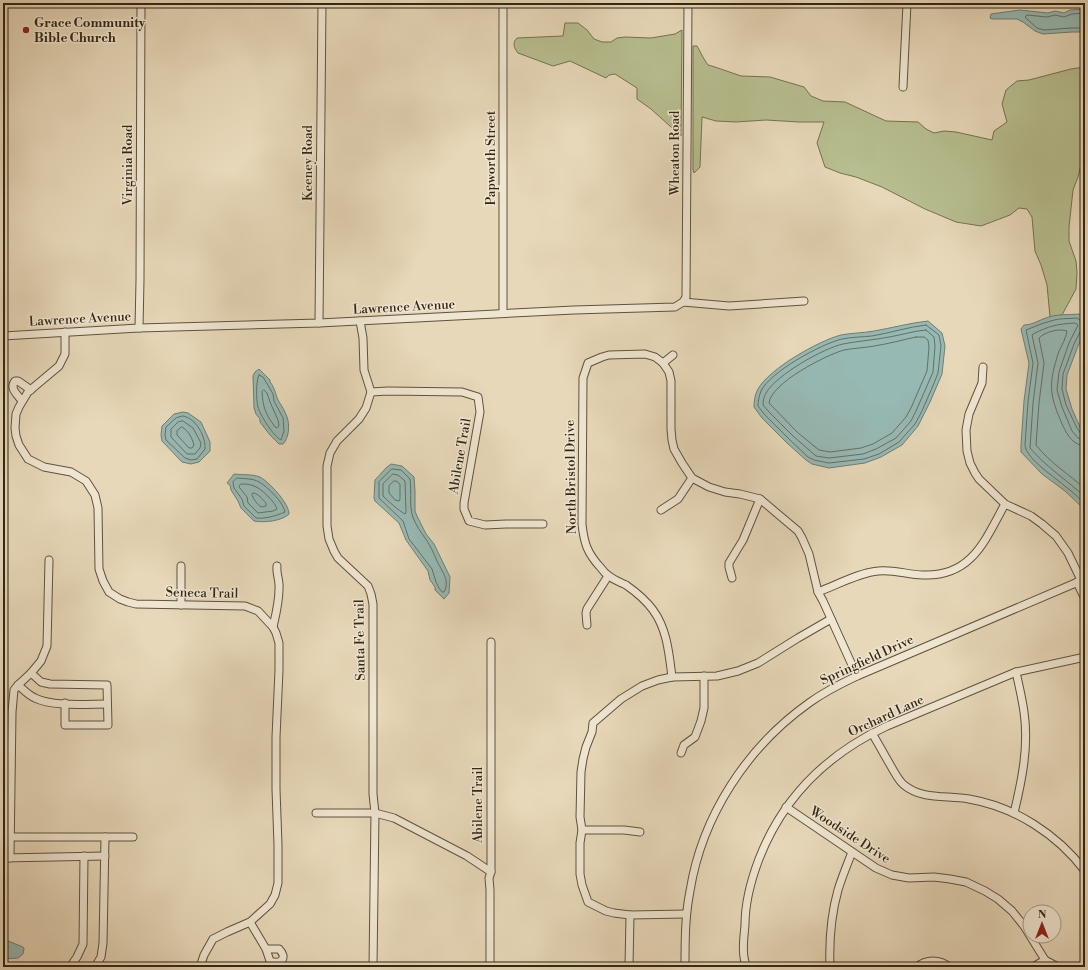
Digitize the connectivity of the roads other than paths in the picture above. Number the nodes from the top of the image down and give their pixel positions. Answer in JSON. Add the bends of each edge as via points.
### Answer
{"nodes":[{"id":1,"x":141,"y":3,"type":"edge"},
{"id":2,"x":322,"y":3,"type":"edge"},
{"id":3,"x":503,"y":3,"type":"edge"},
{"id":4,"x":688,"y":3,"type":"edge"},
{"id":5,"x":907,"y":3,"type":"edge"},
{"id":6,"x":903,"y":87,"type":"dead end"},
{"id":7,"x":804,"y":301,"type":"dead end"},
{"id":8,"x":683,"y":302,"type":"junction"},
{"id":9,"x":503,"y":313,"type":"junction"},
{"id":10,"x":360,"y":321,"type":"junction"},
{"id":11,"x":319,"y":323,"type":"junction"},
{"id":12,"x":139,"y":328,"type":"junction"},
{"id":13,"x":65,"y":332,"type":"junction"},
{"id":14,"x":3,"y":336,"type":"edge"},
{"id":15,"x":673,"y":356,"type":"dead end"},
{"id":16,"x":664,"y":363,"type":"junction"},
{"id":17,"x":983,"y":367,"type":"dead end"},
{"id":18,"x":31,"y":390,"type":"junction"},
{"id":19,"x":371,"y":392,"type":"junction"},
{"id":20,"x":22,"y":401,"type":"junction"},
{"id":21,"x":692,"y":478,"type":"junction"},
{"id":22,"x":760,"y":499,"type":"junction"},
{"id":23,"x":1005,"y":504,"type":"junction"},
{"id":24,"x":661,"y":510,"type":"dead end"},
{"id":25,"x":543,"y":524,"type":"dead end"},
{"id":26,"x":49,"y":560,"type":"dead end"},
{"id":27,"x":182,"y":566,"type":"dead end"},
{"id":28,"x":277,"y":566,"type":"dead end"},
{"id":29,"x":608,"y":576,"type":"junction"},
{"id":30,"x":732,"y":578,"type":"dead end"},
{"id":31,"x":1081,"y":580,"type":"edge"},
{"id":32,"x":818,"y":592,"type":"junction"},
{"id":33,"x":1085,"y":599,"type":"edge"},
{"id":34,"x":181,"y":605,"type":"junction"},
{"id":35,"x":831,"y":619,"type":"junction"},
{"id":36,"x":587,"y":626,"type":"dead end"},
{"id":37,"x":273,"y":627,"type":"junction"},
{"id":38,"x":491,"y":642,"type":"dead end"},
{"id":39,"x":1085,"y":657,"type":"edge"},
{"id":40,"x":1016,"y":672,"type":"junction"},
{"id":41,"x":31,"y":673,"type":"junction"},
{"id":42,"x":704,"y":676,"type":"junction"},
{"id":43,"x":856,"y":676,"type":"junction"},
{"id":44,"x":672,"y":677,"type":"junction"},
{"id":45,"x":18,"y":684,"type":"junction"},
{"id":46,"x":65,"y":703,"type":"junction"},
{"id":47,"x":107,"y":704,"type":"junction"},
{"id":48,"x":872,"y":733,"type":"junction"},
{"id":49,"x":681,"y":753,"type":"dead end"},
{"id":50,"x":3,"y":765,"type":"edge"},
{"id":51,"x":11,"y":765,"type":"junction"},
{"id":52,"x":3,"y":775,"type":"edge"},
{"id":53,"x":11,"y":775,"type":"junction"},
{"id":54,"x":786,"y":807,"type":"junction"},
{"id":55,"x":316,"y":813,"type":"dead end"},
{"id":56,"x":375,"y":813,"type":"junction"},
{"id":57,"x":1014,"y":813,"type":"junction"},
{"id":58,"x":582,"y":830,"type":"junction"},
{"id":59,"x":640,"y":832,"type":"dead end"},
{"id":60,"x":10,"y":837,"type":"junction"},
{"id":61,"x":106,"y":837,"type":"junction"},
{"id":62,"x":133,"y":837,"type":"dead end"},
{"id":63,"x":852,"y":852,"type":"junction"},
{"id":64,"x":84,"y":856,"type":"junction"},
{"id":65,"x":105,"y":856,"type":"junction"},
{"id":66,"x":7,"y":858,"type":"edge"},
{"id":67,"x":1085,"y":871,"type":"edge"},
{"id":68,"x":490,"y":872,"type":"junction"},
{"id":69,"x":630,"y":914,"type":"junction"},
{"id":70,"x":686,"y":914,"type":"junction"},
{"id":71,"x":250,"y":922,"type":"junction"},
{"id":72,"x":266,"y":949,"type":"dead end"},
{"id":73,"x":1045,"y":960,"type":"junction"},
{"id":74,"x":71,"y":965,"type":"edge"},
{"id":75,"x":80,"y":967,"type":"edge"},
{"id":76,"x":95,"y":967,"type":"edge"},
{"id":77,"x":200,"y":967,"type":"edge"},
{"id":78,"x":373,"y":967,"type":"edge"},
{"id":79,"x":490,"y":967,"type":"edge"},
{"id":80,"x":629,"y":967,"type":"edge"},
{"id":81,"x":685,"y":967,"type":"edge"},
{"id":82,"x":747,"y":967,"type":"edge"},
{"id":83,"x":830,"y":967,"type":"edge"},
{"id":84,"x":917,"y":967,"type":"edge"},
{"id":85,"x":949,"y":967,"type":"edge"},
{"id":86,"x":1033,"y":967,"type":"edge"},
{"id":87,"x":1058,"y":967,"type":"edge"}],
"edges":[{"from":1,"to":12,"type":"street","name":"Virginia Road"},
{"from":2,"to":11,"type":"street","name":"Keeney Road"},
{"from":3,"to":9,"type":"street","name":"Papworth Street"},
{"from":4,"to":8,"type":"street","name":"Wheaton Road","via":[[686,297]]},
{"from":5,"to":6,"type":"street"},
{"from":7,"to":8,"type":"street","name":"Lawrence Avenue","via":[[729,306]]},
{"from":8,"to":9,"type":"street","name":"Lawrence Avenue","via":[[675,307]]},
{"from":9,"to":10,"type":"street","name":"Lawrence Avenue"},
{"from":10,"to":11,"type":"street","name":"Lawrence Avenue"},
{"from":10,"to":19,"type":"street","via":[[364,370]]},
{"from":11,"to":12,"type":"street","name":"Lawrence Avenue"},
{"from":12,"to":13,"type":"street","name":"Lawrence Avenue"},
{"from":13,"to":14,"type":"street","name":"Lawrence Avenue"},
{"from":13,"to":18,"type":"street","name":"Seneca Trail","via":[[65,354],[59,366]]},
{"from":15,"to":16,"type":"street"},
{"from":16,"to":21,"type":"street","via":[[671,381],[672,440],[677,456]]},
{"from":16,"to":29,"type":"street","name":"North Bristol Drive","via":[[645,354],[602,357],[588,363],[583,378],[583,538],[593,559]]},
{"from":17,"to":23,"type":"street","via":[[982,383],[968,421],[967,451],[979,480]]},
{"from":18,"to":20,"type":"street","name":"Seneca Trail"},
{"from":18,"to":20,"type":"street","via":[[18,381],[12,384],[12,388]]},
{"from":19,"to":25,"type":"street","name":"Abilene Trail","via":[[462,392],[478,397],[480,412],[464,503],[469,521],[485,526]]},
{"from":19,"to":56,"type":"street","name":"Santa Fe Trail","via":[[360,419],[337,442],[330,453],[327,466],[327,526],[329,539],[338,558],[368,586],[373,600]]},
{"from":20,"to":34,"type":"street","name":"Seneca Trail","via":[[16,414],[15,428],[18,442],[28,459],[44,467],[70,472],[86,481],[95,495],[98,508],[99,569],[110,592],[120,599],[136,604]]},
{"from":21,"to":22,"type":"street","via":[[716,490]]},
{"from":21,"to":24,"type":"street","via":[[678,499]]},
{"from":22,"to":30,"type":"street","via":[[743,540],[729,563]]},
{"from":22,"to":32,"type":"street","via":[[798,531],[811,559]]},
{"from":23,"to":31,"type":"street","via":[[1031,516],[1056,536],[1068,553]]},
{"from":23,"to":32,"type":"street","via":[[976,553],[966,563],[951,571],[922,575],[890,570],[877,571]]},
{"from":26,"to":41,"type":"street","via":[[47,646],[41,661]]},
{"from":27,"to":34,"type":"street"},
{"from":28,"to":37,"type":"street","via":[[280,587]]},
{"from":29,"to":36,"type":"street","via":[[587,608]]},
{"from":29,"to":44,"type":"street","name":"North Bristol Drive","via":[[640,595],[657,616],[667,640]]},
{"from":31,"to":33,"type":"street"},
{"from":31,"to":43,"type":"street","name":"Springfield Drive"},
{"from":32,"to":35,"type":"street"},
{"from":34,"to":37,"type":"street","name":"Seneca Trail","via":[[245,606],[258,611]]},
{"from":35,"to":42,"type":"street","via":[[758,663],[729,674]]},
{"from":35,"to":43,"type":"street"},
{"from":37,"to":71,"type":"street","name":"Seneca Trail","via":[[279,643],[276,760],[278,883],[270,904]]},
{"from":38,"to":68,"type":"street","name":"Abilene Trail"},
{"from":39,"to":40,"type":"street","name":"Orchard Lane"},
{"from":40,"to":48,"type":"street","name":"Orchard Lane"},
{"from":40,"to":57,"type":"street","via":[[1024,712],[1026,743],[1023,773]]},
{"from":41,"to":45,"type":"street"},
{"from":41,"to":47,"type":"street","via":[[41,682],[50,684],[107,685]]},
{"from":42,"to":44,"type":"street"},
{"from":42,"to":49,"type":"street","via":[[704,708],[701,721],[695,737],[684,745]]},
{"from":43,"to":70,"type":"street","name":"Springfield Drive","via":[[831,689],[788,719],[740,770],[720,802],[706,832],[691,882]]},
{"from":44,"to":58,"type":"street","via":[[630,692],[593,723],[581,772]]},
{"from":45,"to":46,"type":"street","via":[[34,698]]},
{"from":45,"to":51,"type":"street","via":[[14,690],[12,712]]},
{"from":46,"to":47,"type":"street"},
{"from":46,"to":47,"type":"street","via":[[65,725],[108,725]]},
{"from":48,"to":54,"type":"street","name":"Orchard Lane","via":[[848,747],[817,771]]},
{"from":48,"to":57,"type":"street","via":[[895,773],[903,784],[914,791],[969,799]]},
{"from":50,"to":51,"type":"street"},
{"from":51,"to":53,"type":"street"},
{"from":52,"to":53,"type":"street"},
{"from":53,"to":60,"type":"street"},
{"from":54,"to":63,"type":"street","name":"Woodside Drive"},
{"from":54,"to":82,"type":"street","name":"Orchard Lane","via":[[765,844],[749,891],[744,956]]},
{"from":55,"to":56,"type":"street"},
{"from":56,"to":68,"type":"street","via":[[394,818],[467,856]]},
{"from":56,"to":78,"type":"street","name":"Santa Fe Trail"},
{"from":57,"to":67,"type":"street","via":[[1036,826],[1068,851]]},
{"from":58,"to":59,"type":"street"},
{"from":58,"to":69,"type":"street","via":[[580,874],[588,902],[614,914]]},
{"from":60,"to":61,"type":"street"},
{"from":60,"to":66,"type":"street"},
{"from":61,"to":62,"type":"street"},
{"from":61,"to":65,"type":"street"},
{"from":63,"to":73,"type":"street","name":"Woodside Drive","via":[[892,875],[909,878],[950,878],[985,891],[1012,911]]},
{"from":63,"to":83,"type":"street","via":[[834,906],[829,949]]},
{"from":64,"to":65,"type":"street"},
{"from":64,"to":66,"type":"street"},
{"from":64,"to":74,"type":"street","via":[[83,944]]},
{"from":65,"to":76,"type":"street","via":[[104,943]]},
{"from":68,"to":79,"type":"street","name":"Abilene Trail"},
{"from":69,"to":70,"type":"street"},
{"from":69,"to":80,"type":"street"},
{"from":70,"to":81,"type":"street","name":"Springfield Drive"},
{"from":71,"to":72,"type":"street"},
{"from":71,"to":77,"type":"street","name":"Seneca Trail","via":[[213,939]]},
{"from":73,"to":86,"type":"street"},
{"from":73,"to":87,"type":"street","name":"Woodside Drive"},
{"from":74,"to":75,"type":"street"},
{"from":84,"to":85,"type":"street","via":[[928,961],[937,961]]}]}
